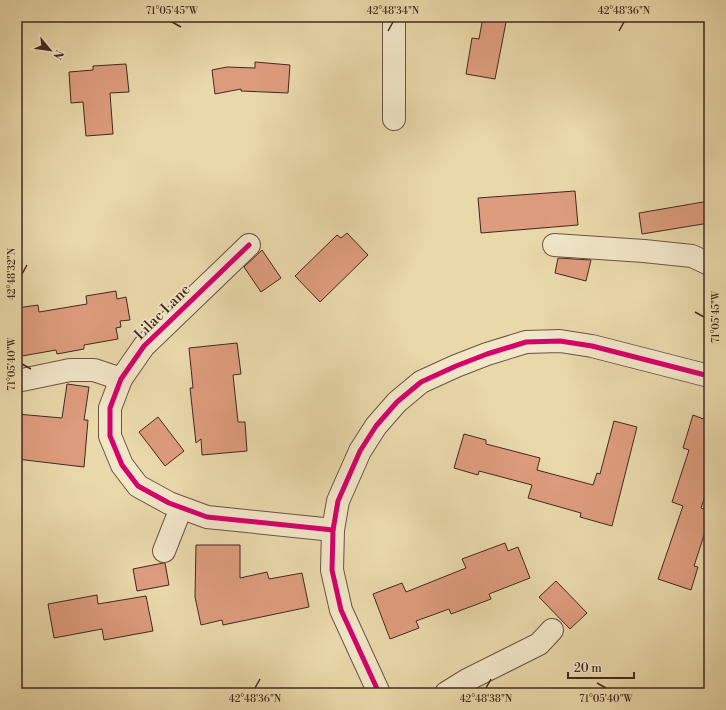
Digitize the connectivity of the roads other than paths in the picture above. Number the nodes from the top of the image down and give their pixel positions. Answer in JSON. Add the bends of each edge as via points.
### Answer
{"nodes":[{"id":1,"x":394,"y":17,"type":"edge"},
{"id":2,"x":394,"y":119,"type":"dead end"},
{"id":3,"x":249,"y":245,"type":"dead end"},
{"id":4,"x":554,"y":245,"type":"dead end"},
{"id":5,"x":709,"y":264,"type":"edge"},
{"id":6,"x":709,"y":376,"type":"edge"},
{"id":7,"x":121,"y":379,"type":"junction"},
{"id":8,"x":17,"y":381,"type":"edge"},
{"id":9,"x":182,"y":508,"type":"junction"},
{"id":10,"x":333,"y":530,"type":"junction"},
{"id":11,"x":164,"y":551,"type":"dead end"},
{"id":12,"x":552,"y":630,"type":"dead end"},
{"id":13,"x":379,"y":693,"type":"edge"},
{"id":14,"x":446,"y":693,"type":"edge"}],
"edges":[{"from":1,"to":2,"type":"street"},
{"from":3,"to":7,"type":"street","name":"Lilac Lane","via":[[144,346]]},
{"from":4,"to":5,"type":"street","via":[[692,256]]},
{"from":6,"to":10,"type":"street","via":[[592,346],[560,341],[526,342],[456,366],[421,382],[397,402],[376,426],[360,451],[338,501]]},
{"from":7,"to":8,"type":"street","via":[[94,370],[70,370]]},
{"from":7,"to":9,"type":"street","name":"Lilac Lane","via":[[110,408],[110,436],[122,465],[138,486]]},
{"from":9,"to":10,"type":"street","name":"Lilac Lane","via":[[207,517]]},
{"from":9,"to":11,"type":"street"},
{"from":10,"to":13,"type":"street","via":[[332,570],[342,610]]},
{"from":12,"to":14,"type":"street","via":[[539,644]]}]}
